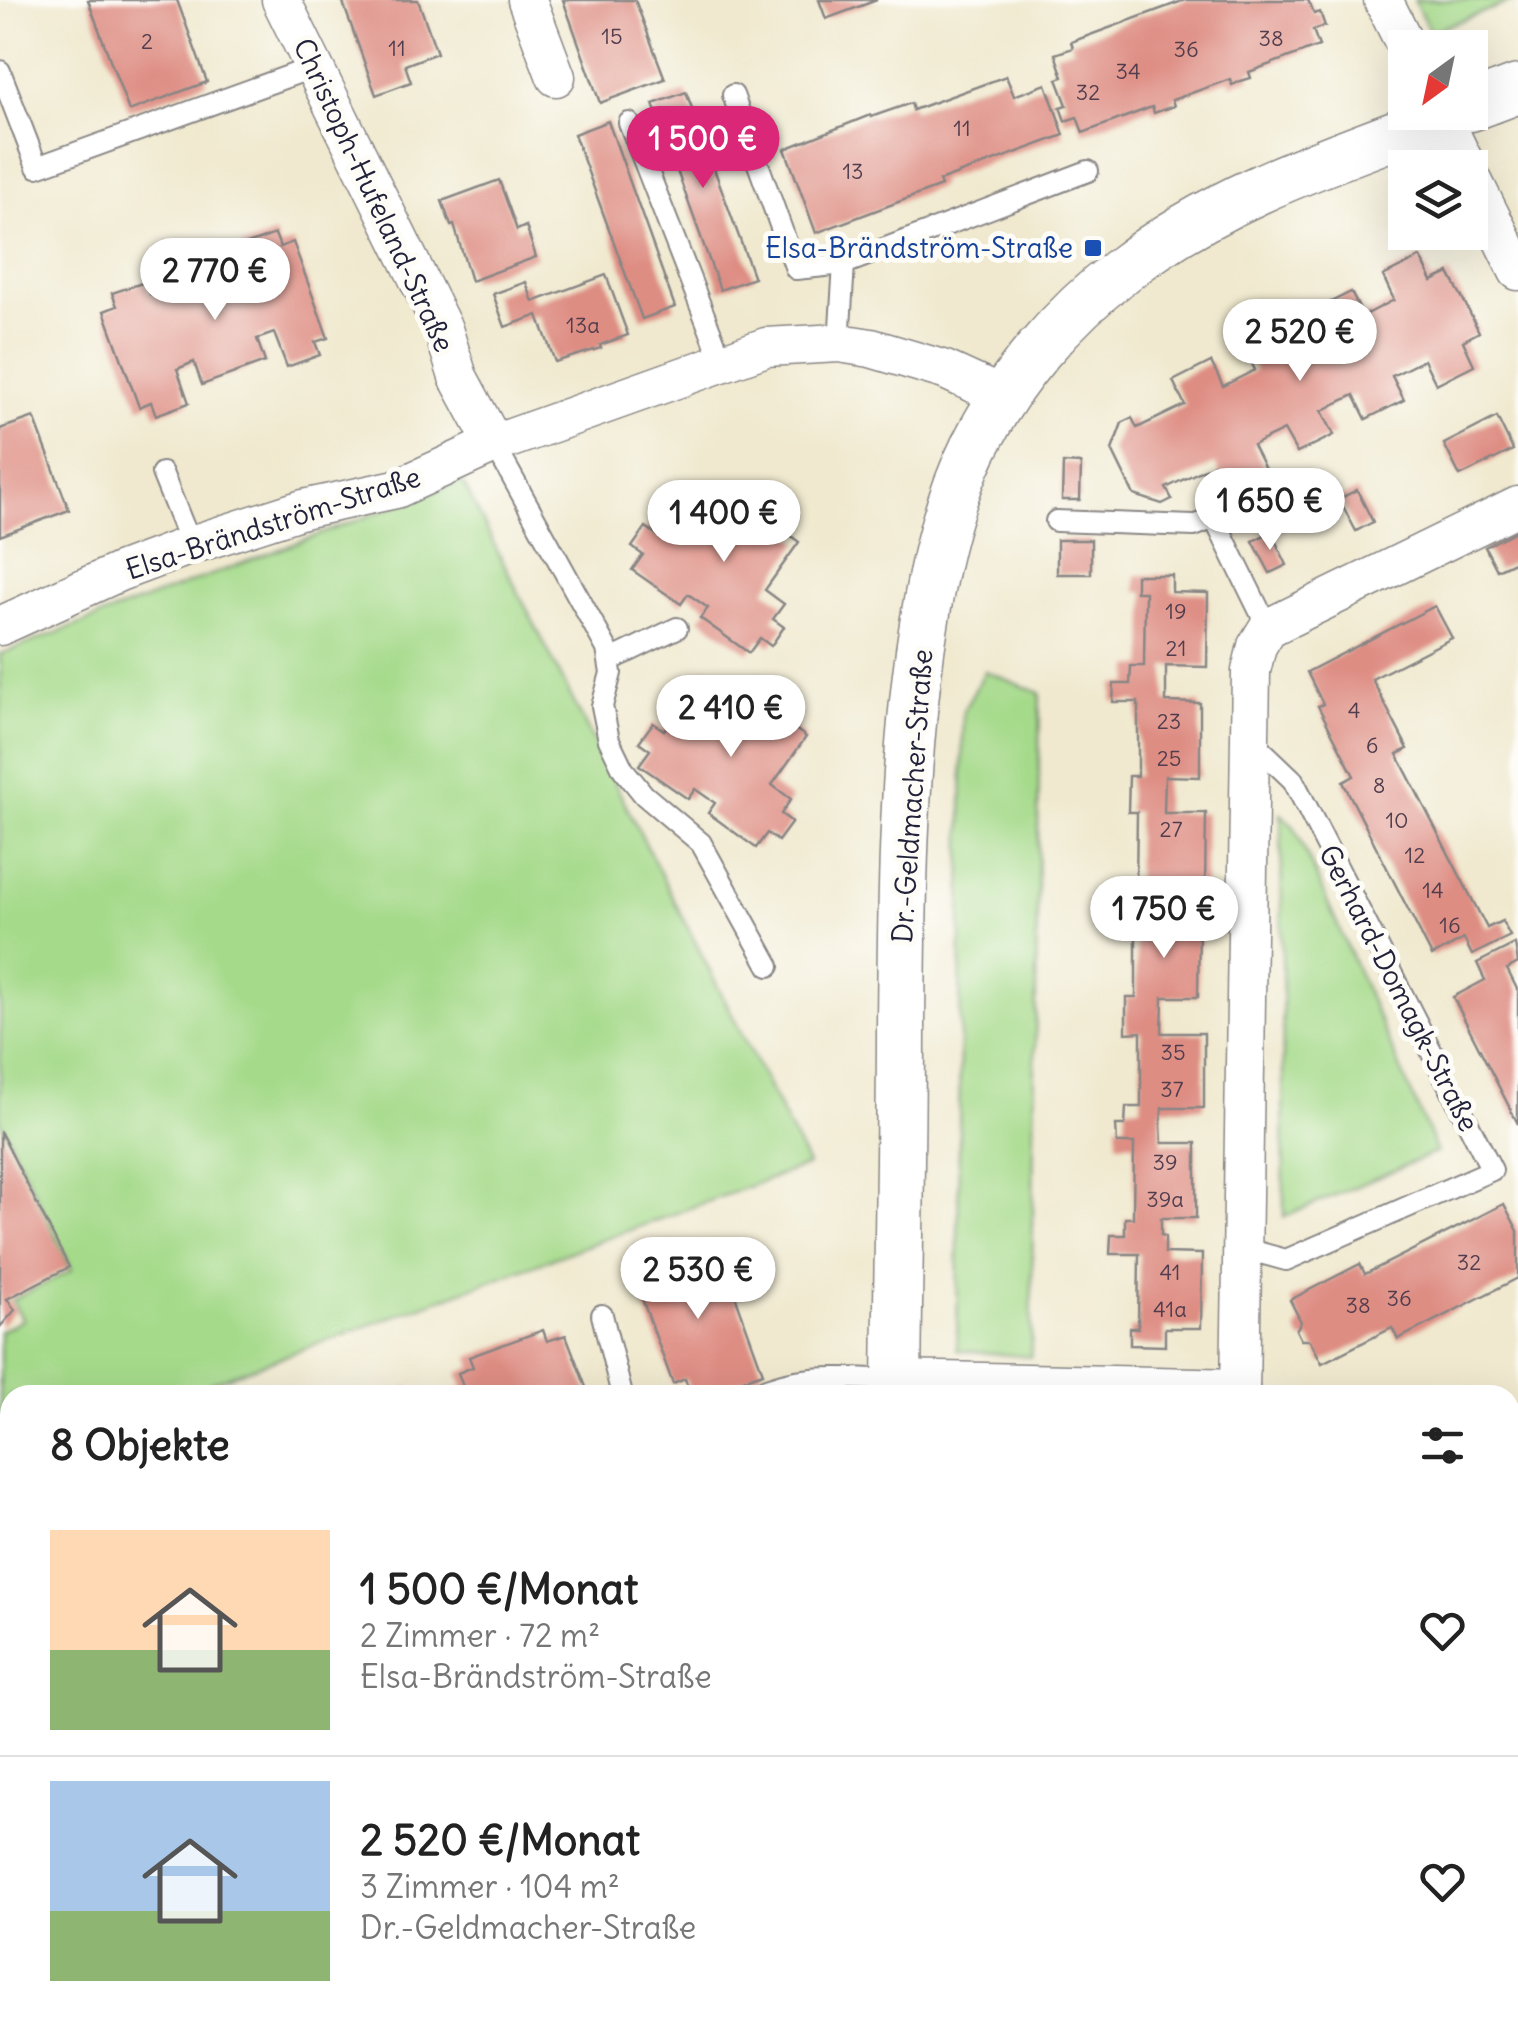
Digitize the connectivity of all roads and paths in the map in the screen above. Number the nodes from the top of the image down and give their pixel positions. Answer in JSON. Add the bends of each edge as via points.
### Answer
{"nodes":[{"id":1,"x":281,"y":0,"type":"edge"},
{"id":2,"x":527,"y":0,"type":"edge"},
{"id":3,"x":1383,"y":0,"type":"edge"},
{"id":4,"x":1398,"y":30,"type":"edge"},
{"id":5,"x":314,"y":67,"type":"junction"},
{"id":6,"x":0,"y":71,"type":"edge"},
{"id":7,"x":556,"y":77,"type":"dead end"},
{"id":8,"x":1518,"y":89,"type":"edge"},
{"id":9,"x":734,"y":95,"type":"dead end"},
{"id":10,"x":1488,"y":99,"type":"edge"},
{"id":11,"x":630,"y":122,"type":"dead end"},
{"id":12,"x":1405,"y":130,"type":"edge"},
{"id":13,"x":1088,"y":171,"type":"dead end"},
{"id":14,"x":1488,"y":210,"type":"edge"},
{"id":15,"x":844,"y":264,"type":"junction"},
{"id":16,"x":1518,"y":271,"type":"edge"},
{"id":17,"x":839,"y":343,"type":"junction"},
{"id":18,"x":722,"y":360,"type":"junction"},
{"id":19,"x":1004,"y":397,"type":"junction"},
{"id":20,"x":494,"y":444,"type":"junction"},
{"id":21,"x":162,"y":473,"type":"dead end"},
{"id":22,"x":1518,"y":506,"type":"edge"},
{"id":23,"x":1056,"y":521,"type":"dead end"},
{"id":24,"x":191,"y":545,"type":"junction"},
{"id":25,"x":0,"y":626,"type":"edge"},
{"id":26,"x":677,"y":628,"type":"dead end"},
{"id":27,"x":1268,"y":628,"type":"junction"},
{"id":28,"x":611,"y":660,"type":"junction"},
{"id":29,"x":1250,"y":739,"type":"junction"},
{"id":30,"x":768,"y":966,"type":"dead end"},
{"id":31,"x":1242,"y":1248,"type":"junction"},
{"id":32,"x":602,"y":1315,"type":"dead end"},
{"id":33,"x":620,"y":1385,"type":"edge"},
{"id":34,"x":771,"y":1385,"type":"edge"},
{"id":35,"x":880,"y":1385,"type":"edge"},
{"id":36,"x":897,"y":1385,"type":"edge"},
{"id":37,"x":1240,"y":1385,"type":"edge"}],
"edges":[{"from":1,"to":5,"type":"street","name":"Christoph-Hufeland-Straße"},
{"from":2,"to":7,"type":"street"},
{"from":3,"to":4,"type":"street"},
{"from":5,"to":6,"type":"lane","via":[[37,167]]},
{"from":5,"to":20,"type":"street","name":"Christoph-Hufeland-Straße"},
{"from":8,"to":10,"type":"street","name":"Dr.-Geldmacher-Straße"},
{"from":9,"to":15,"type":"lane","via":[[796,269]]},
{"from":11,"to":18,"type":"lane"},
{"from":12,"to":19,"type":"street","name":"Dr.-Geldmacher-Straße","via":[[1258,187],[1196,220],[1089,299],[1050,336]]},
{"from":13,"to":15,"type":"lane"},
{"from":14,"to":16,"type":"street"},
{"from":15,"to":17,"type":"lane"},
{"from":17,"to":18,"type":"street","name":"Elsa-Brändström-Straße","via":[[766,347]]},
{"from":17,"to":19,"type":"street","name":"Elsa-Brändström-Straße","via":[[945,370]]},
{"from":18,"to":20,"type":"street","name":"Elsa-Brändström-Straße"},
{"from":19,"to":36,"type":"street","name":"Dr.-Geldmacher-Straße","via":[[974,447],[942,536],[912,715],[902,859]]},
{"from":20,"to":24,"type":"street","name":"Elsa-Brändström-Straße","via":[[396,489],[303,508]]},
{"from":20,"to":28,"type":"lane"},
{"from":21,"to":24,"type":"lane"},
{"from":22,"to":27,"type":"street"},
{"from":23,"to":27,"type":"lane","via":[[1194,526],[1214,518]]},
{"from":24,"to":25,"type":"street","name":"Elsa-Brändström-Straße"},
{"from":26,"to":28,"type":"lane"},
{"from":27,"to":29,"type":"street","via":[[1251,670]]},
{"from":28,"to":30,"type":"lane","via":[[602,706],[608,740],[644,794],[701,842]]},
{"from":29,"to":31,"type":"street"},
{"from":29,"to":31,"type":"lane","name":"Gerhard-Domagk-Straße","via":[[1293,780],[1492,1170],[1286,1260]]},
{"from":31,"to":37,"type":"street"},
{"from":32,"to":33,"type":"lane"},
{"from":34,"to":35,"type":"lane","via":[[828,1376]]}]}
